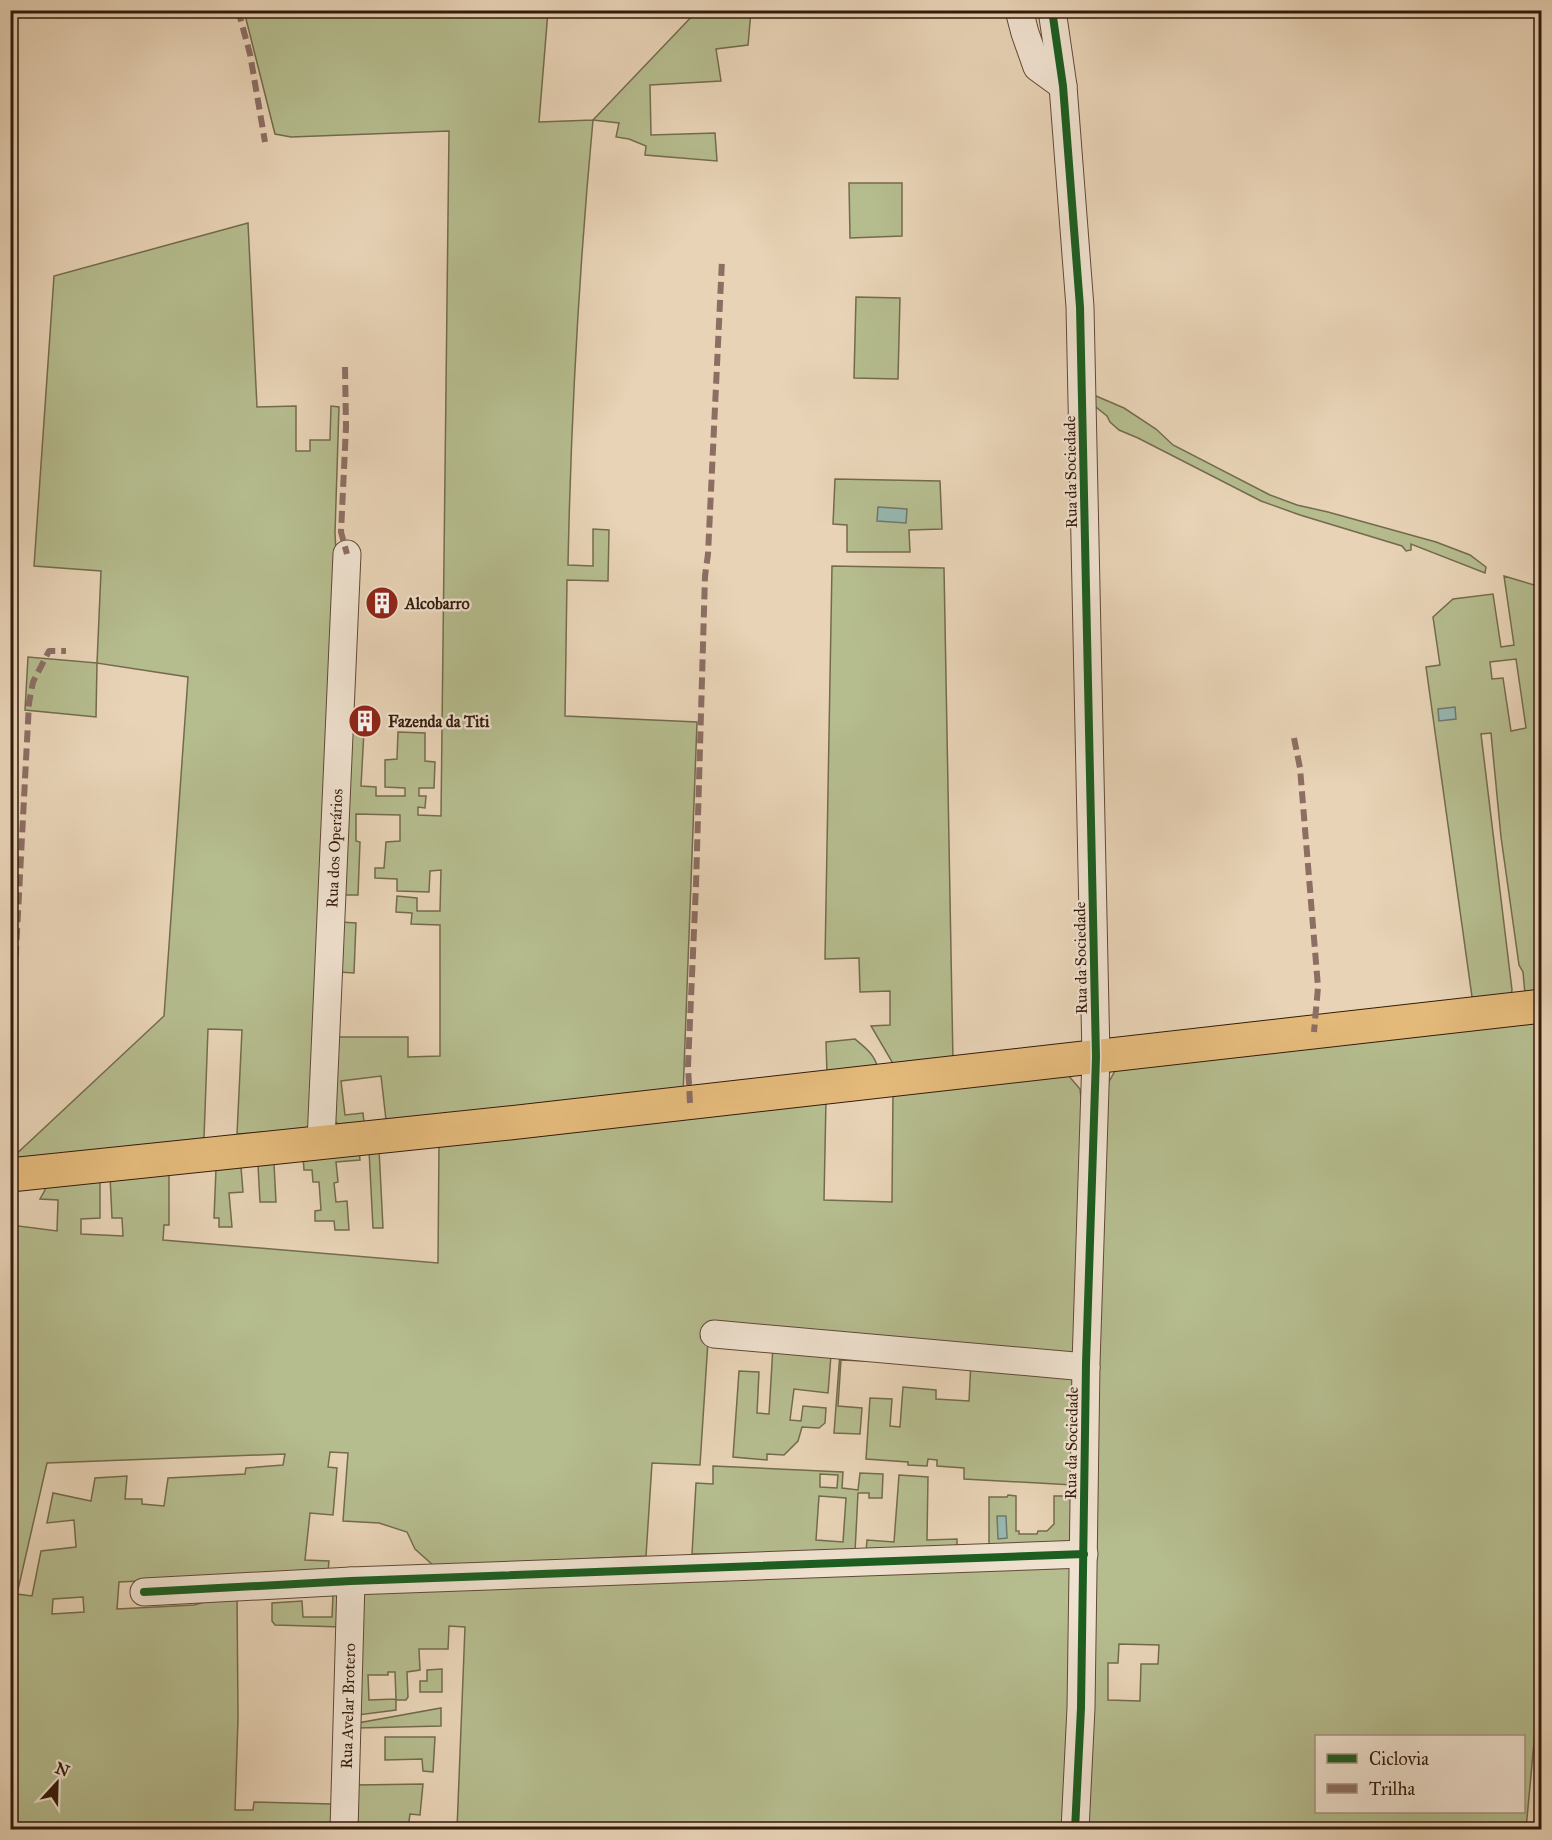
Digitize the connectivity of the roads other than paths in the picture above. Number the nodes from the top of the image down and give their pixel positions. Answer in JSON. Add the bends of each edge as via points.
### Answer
{"nodes":[{"id":1,"x":1019,"y":10,"type":"edge"},
{"id":2,"x":1052,"y":10,"type":"edge"},
{"id":3,"x":1063,"y":86,"type":"junction"},
{"id":4,"x":346,"y":554,"type":"dead end"},
{"id":5,"x":1542,"y":1006,"type":"edge"},
{"id":6,"x":1096,"y":1057,"type":"junction"},
{"id":7,"x":321,"y":1142,"type":"junction"},
{"id":8,"x":10,"y":1175,"type":"edge"},
{"id":9,"x":714,"y":1334,"type":"dead end"},
{"id":10,"x":1086,"y":1367,"type":"junction"},
{"id":11,"x":1084,"y":1554,"type":"junction"},
{"id":12,"x":351,"y":1581,"type":"junction"},
{"id":13,"x":144,"y":1592,"type":"dead end"},
{"id":14,"x":344,"y":1830,"type":"edge"},
{"id":15,"x":1075,"y":1830,"type":"edge"}],
"edges":[{"from":1,"to":3,"type":"street","via":[[1037,67]]},
{"from":2,"to":3,"type":"street","name":"Rua da Sociedade"},
{"from":3,"to":6,"type":"street","name":"Rua da Sociedade","via":[[1081,331]]},
{"from":4,"to":7,"type":"street","name":"Rua dos Operários"},
{"from":5,"to":6,"type":"main road"},
{"from":6,"to":7,"type":"main road"},
{"from":6,"to":10,"type":"street","name":"Rua da Sociedade"},
{"from":7,"to":8,"type":"main road"},
{"from":9,"to":10,"type":"street"},
{"from":10,"to":11,"type":"street","name":"Rua da Sociedade"},
{"from":11,"to":12,"type":"street"},
{"from":11,"to":15,"type":"street","name":"Rua da Sociedade"},
{"from":12,"to":13,"type":"street"},
{"from":12,"to":14,"type":"street","name":"Rua Avelar Brotero"}]}
